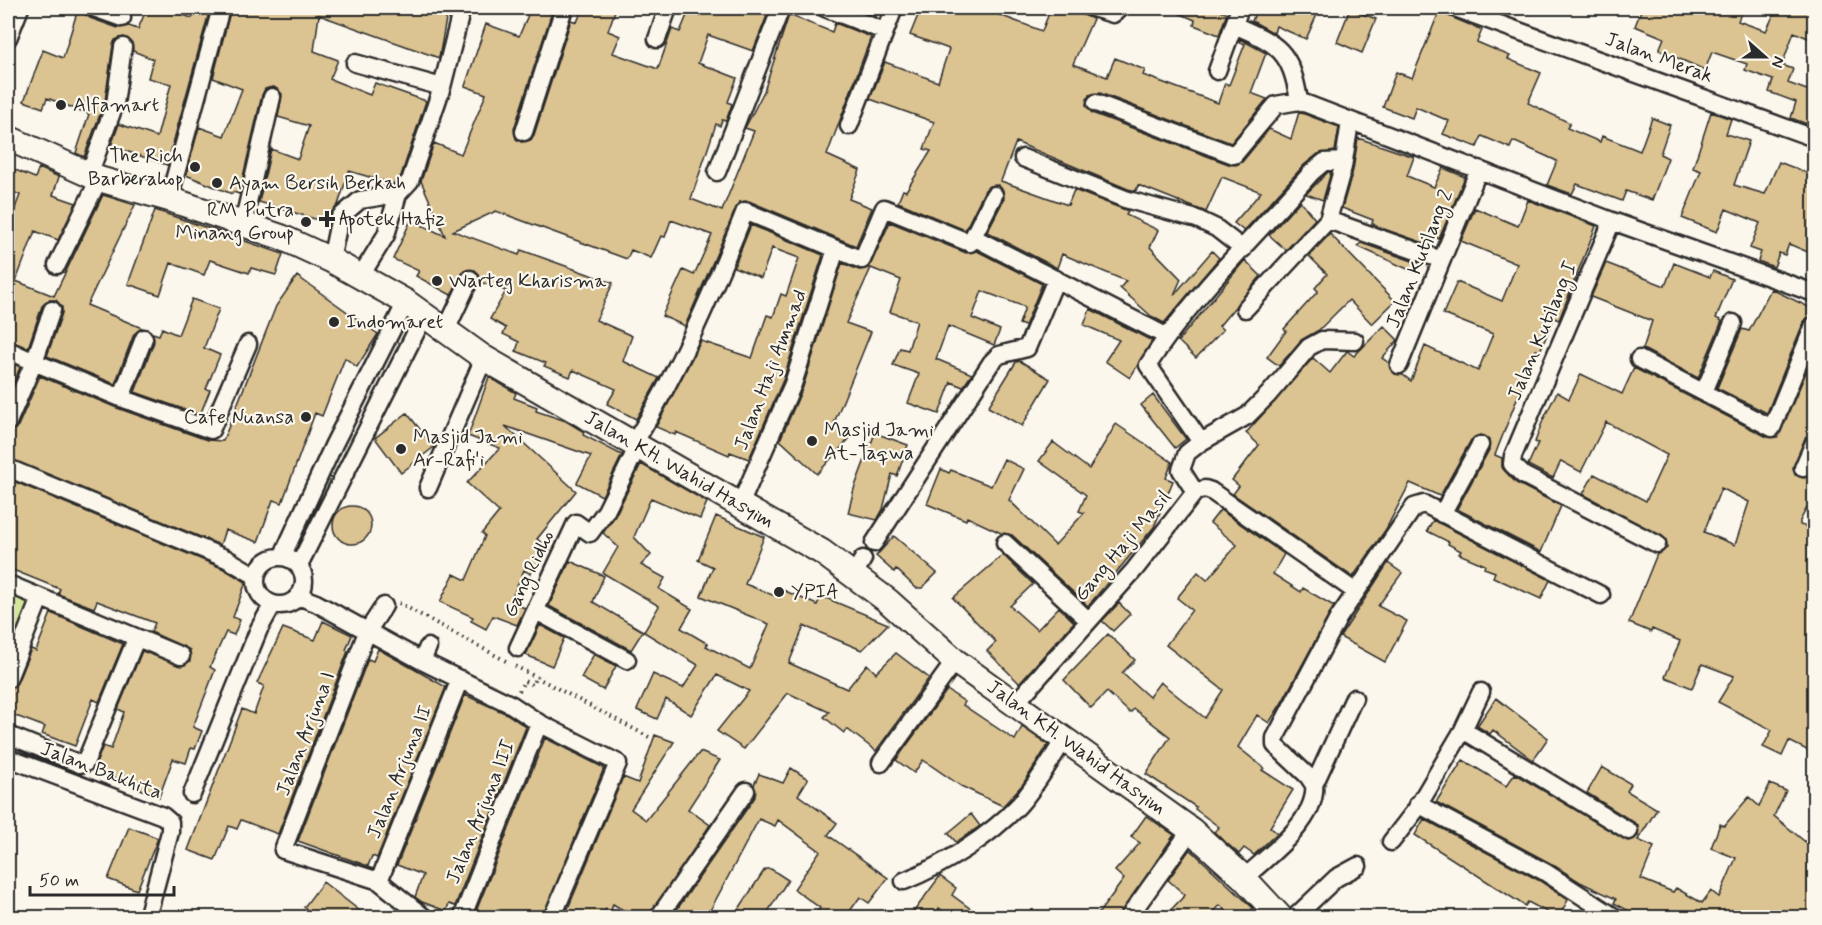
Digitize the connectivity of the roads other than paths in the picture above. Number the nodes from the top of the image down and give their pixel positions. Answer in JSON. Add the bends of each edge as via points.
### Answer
{"nodes":[{"id":1,"x":20,"y":8,"type":"edge"},
{"id":2,"x":93,"y":8,"type":"edge"},
{"id":3,"x":221,"y":8,"type":"edge"},
{"id":4,"x":462,"y":8,"type":"edge"},
{"id":5,"x":561,"y":8,"type":"edge"},
{"id":6,"x":668,"y":8,"type":"edge"},
{"id":7,"x":781,"y":8,"type":"edge"},
{"id":8,"x":825,"y":8,"type":"edge"},
{"id":9,"x":894,"y":8,"type":"edge"},
{"id":10,"x":1093,"y":8,"type":"edge"},
{"id":11,"x":1119,"y":8,"type":"edge"},
{"id":12,"x":1240,"y":8,"type":"edge"},
{"id":13,"x":1455,"y":8,"type":"edge"},
{"id":14,"x":122,"y":18,"type":"dead end"},
{"id":15,"x":1234,"y":25,"type":"junction"},
{"id":16,"x":884,"y":31,"type":"junction"},
{"id":17,"x":8,"y":38,"type":"edge"},
{"id":18,"x":657,"y":39,"type":"dead end"},
{"id":19,"x":123,"y":47,"type":"dead end"},
{"id":20,"x":356,"y":63,"type":"dead end"},
{"id":21,"x":1217,"y":71,"type":"dead end"},
{"id":22,"x":442,"y":87,"type":"junction"},
{"id":23,"x":272,"y":97,"type":"dead end"},
{"id":24,"x":1299,"y":101,"type":"junction"},
{"id":25,"x":1096,"y":103,"type":"dead end"},
{"id":26,"x":1350,"y":122,"type":"junction"},
{"id":27,"x":849,"y":126,"type":"dead end"},
{"id":28,"x":524,"y":132,"type":"dead end"},
{"id":29,"x":1815,"y":138,"type":"edge"},
{"id":30,"x":9,"y":143,"type":"edge"},
{"id":31,"x":1023,"y":159,"type":"dead end"},
{"id":32,"x":1344,"y":161,"type":"junction"},
{"id":33,"x":1479,"y":169,"type":"junction"},
{"id":34,"x":717,"y":172,"type":"dead end"},
{"id":35,"x":94,"y":177,"type":"junction"},
{"id":36,"x":398,"y":194,"type":"junction"},
{"id":37,"x":994,"y":195,"type":"dead end"},
{"id":38,"x":169,"y":199,"type":"junction"},
{"id":39,"x":1328,"y":220,"type":"junction"},
{"id":40,"x":1612,"y":221,"type":"junction"},
{"id":41,"x":243,"y":224,"type":"junction"},
{"id":42,"x":973,"y":237,"type":"junction"},
{"id":43,"x":836,"y":249,"type":"junction"},
{"id":44,"x":1243,"y":249,"type":"junction"},
{"id":45,"x":331,"y":260,"type":"junction"},
{"id":46,"x":1442,"y":260,"type":"junction"},
{"id":47,"x":57,"y":265,"type":"dead end"},
{"id":48,"x":360,"y":277,"type":"junction"},
{"id":49,"x":470,"y":279,"type":"dead end"},
{"id":50,"x":1056,"y":279,"type":"junction"},
{"id":51,"x":1815,"y":293,"type":"edge"},
{"id":52,"x":415,"y":308,"type":"junction"},
{"id":53,"x":1245,"y":309,"type":"dead end"},
{"id":54,"x":52,"y":310,"type":"dead end"},
{"id":55,"x":1733,"y":323,"type":"dead end"},
{"id":56,"x":1815,"y":325,"type":"edge"},
{"id":57,"x":446,"y":330,"type":"junction"},
{"id":58,"x":1166,"y":336,"type":"junction"},
{"id":59,"x":144,"y":338,"type":"dead end"},
{"id":60,"x":1355,"y":341,"type":"dead end"},
{"id":61,"x":249,"y":344,"type":"dead end"},
{"id":62,"x":8,"y":350,"type":"edge"},
{"id":63,"x":484,"y":358,"type":"junction"},
{"id":64,"x":1639,"y":359,"type":"dead end"},
{"id":65,"x":34,"y":362,"type":"junction"},
{"id":66,"x":1399,"y":365,"type":"dead end"},
{"id":67,"x":1704,"y":392,"type":"junction"},
{"id":68,"x":121,"y":399,"type":"junction"},
{"id":69,"x":8,"y":422,"type":"edge"},
{"id":70,"x":1201,"y":442,"type":"junction"},
{"id":71,"x":1815,"y":442,"type":"edge"},
{"id":72,"x":334,"y":444,"type":"junction"},
{"id":73,"x":1480,"y":445,"type":"dead end"},
{"id":74,"x":635,"y":446,"type":"junction"},
{"id":75,"x":354,"y":453,"type":"junction"},
{"id":76,"x":8,"y":468,"type":"edge"},
{"id":77,"x":1803,"y":468,"type":"dead end"},
{"id":78,"x":428,"y":488,"type":"dead end"},
{"id":79,"x":1195,"y":492,"type":"junction"},
{"id":80,"x":740,"y":505,"type":"junction"},
{"id":81,"x":1442,"y":514,"type":"junction"},
{"id":82,"x":874,"y":543,"type":"dead end"},
{"id":83,"x":1005,"y":543,"type":"dead end"},
{"id":84,"x":1657,"y":544,"type":"dead end"},
{"id":85,"x":282,"y":557,"type":"junction"},
{"id":86,"x":298,"y":565,"type":"junction"},
{"id":87,"x":259,"y":571,"type":"junction"},
{"id":88,"x":8,"y":584,"type":"edge"},
{"id":89,"x":300,"y":592,"type":"junction"},
{"id":90,"x":1356,"y":592,"type":"junction"},
{"id":91,"x":1601,"y":595,"type":"dead end"},
{"id":92,"x":40,"y":598,"type":"junction"},
{"id":93,"x":269,"y":602,"type":"junction"},
{"id":94,"x":384,"y":606,"type":"dead end"},
{"id":95,"x":536,"y":611,"type":"junction"},
{"id":96,"x":1088,"y":620,"type":"junction"},
{"id":97,"x":367,"y":632,"type":"junction"},
{"id":98,"x":136,"y":639,"type":"junction"},
{"id":99,"x":518,"y":648,"type":"dead end"},
{"id":100,"x":181,"y":656,"type":"dead end"},
{"id":101,"x":627,"y":660,"type":"dead end"},
{"id":102,"x":955,"y":661,"type":"junction"},
{"id":103,"x":8,"y":679,"type":"edge"},
{"id":104,"x":460,"y":679,"type":"junction"},
{"id":105,"x":1480,"y":692,"type":"dead end"},
{"id":106,"x":1354,"y":698,"type":"dead end"},
{"id":107,"x":1014,"y":705,"type":"junction"},
{"id":108,"x":539,"y":723,"type":"junction"},
{"id":109,"x":1463,"y":730,"type":"junction"},
{"id":110,"x":8,"y":735,"type":"edge"},
{"id":111,"x":1063,"y":741,"type":"junction"},
{"id":112,"x":8,"y":758,"type":"edge"},
{"id":113,"x":881,"y":763,"type":"dead end"},
{"id":114,"x":1314,"y":785,"type":"junction"},
{"id":115,"x":746,"y":791,"type":"dead end"},
{"id":116,"x":192,"y":794,"type":"dead end"},
{"id":117,"x":1418,"y":804,"type":"junction"},
{"id":118,"x":1191,"y":830,"type":"junction"},
{"id":119,"x":1629,"y":831,"type":"dead end"},
{"id":120,"x":1391,"y":842,"type":"dead end"},
{"id":121,"x":1358,"y":866,"type":"dead end"},
{"id":122,"x":1244,"y":878,"type":"junction"},
{"id":123,"x":904,"y":880,"type":"dead end"},
{"id":124,"x":379,"y":881,"type":"junction"},
{"id":125,"x":147,"y":918,"type":"edge"},
{"id":126,"x":425,"y":918,"type":"edge"},
{"id":127,"x":462,"y":918,"type":"edge"},
{"id":128,"x":552,"y":918,"type":"edge"},
{"id":129,"x":658,"y":918,"type":"edge"},
{"id":130,"x":1128,"y":918,"type":"edge"},
{"id":131,"x":1281,"y":918,"type":"edge"},
{"id":132,"x":1294,"y":918,"type":"edge"},
{"id":133,"x":1616,"y":918,"type":"edge"}],
"edges":[{"from":1,"to":17,"type":"street"},
{"from":2,"to":14,"type":"street"},
{"from":3,"to":38,"type":"street"},
{"from":4,"to":22,"type":"street"},
{"from":5,"to":28,"type":"street"},
{"from":6,"to":18,"type":"street"},
{"from":7,"to":34,"type":"street"},
{"from":8,"to":16,"type":"street"},
{"from":9,"to":16,"type":"street"},
{"from":10,"to":11,"type":"street","via":[[1113,14]]},
{"from":12,"to":15,"type":"street"},
{"from":13,"to":29,"type":"street","name":"Jalan Merak"},
{"from":15,"to":21,"type":"street"},
{"from":15,"to":24,"type":"street","via":[[1279,47]]},
{"from":16,"to":27,"type":"street"},
{"from":19,"to":35,"type":"street","via":[[115,104]]},
{"from":20,"to":22,"type":"street"},
{"from":22,"to":36,"type":"street","via":[[410,181]]},
{"from":23,"to":41,"type":"street"},
{"from":24,"to":25,"type":"street","via":[[1276,105],[1234,155]]},
{"from":24,"to":26,"type":"street"},
{"from":26,"to":32,"type":"street"},
{"from":26,"to":33,"type":"street"},
{"from":30,"to":35,"type":"street","name":"Jalan KH. Wahid Hasyim"},
{"from":31,"to":44,"type":"street","via":[[1125,199],[1207,224]]},
{"from":32,"to":39,"type":"street"},
{"from":32,"to":44,"type":"street","via":[[1324,162],[1311,173]]},
{"from":33,"to":40,"type":"street"},
{"from":33,"to":46,"type":"street","name":"Jalan Kutilang 2"},
{"from":35,"to":38,"type":"street","name":"Jalan KH. Wahid Hasyim"},
{"from":35,"to":47,"type":"street"},
{"from":36,"to":45,"type":"street","via":[[360,200],[340,218]]},
{"from":36,"to":48,"type":"street","via":[[386,235]]},
{"from":37,"to":42,"type":"street"},
{"from":38,"to":41,"type":"street","name":"Jalan KH. Wahid Hasyim"},
{"from":39,"to":46,"type":"street"},
{"from":39,"to":53,"type":"street"},
{"from":40,"to":51,"type":"street"},
{"from":40,"to":84,"type":"street","name":"Jalan Kutilang I","via":[[1513,456],[1514,469]]},
{"from":41,"to":45,"type":"street","name":"Jalan KH. Wahid Hasyim"},
{"from":42,"to":43,"type":"street","via":[[970,243],[884,208],[862,260]]},
{"from":42,"to":50,"type":"street"},
{"from":43,"to":74,"type":"street","via":[[745,211],[705,311]]},
{"from":43,"to":80,"type":"street","name":"Jalan Haji Ammad","via":[[793,384]]},
{"from":44,"to":58,"type":"street"},
{"from":45,"to":48,"type":"street","name":"Jalan KH. Wahid Hasyim"},
{"from":46,"to":66,"type":"street","name":"Jalan Kutilang 2"},
{"from":48,"to":52,"type":"street","name":"Jalan KH. Wahid Hasyim"},
{"from":49,"to":57,"type":"street"},
{"from":50,"to":58,"type":"street"},
{"from":50,"to":82,"type":"street","via":[[1027,348],[999,355],[991,363]]},
{"from":52,"to":57,"type":"street","name":"Jalan KH. Wahid Hasyim"},
{"from":52,"to":72,"type":"street"},
{"from":52,"to":75,"type":"street"},
{"from":54,"to":65,"type":"street"},
{"from":55,"to":67,"type":"street"},
{"from":56,"to":67,"type":"street","via":[[1772,428]]},
{"from":57,"to":63,"type":"street","name":"Jalan KH. Wahid Hasyim"},
{"from":58,"to":70,"type":"street","via":[[1148,365]]},
{"from":59,"to":68,"type":"street"},
{"from":60,"to":70,"type":"street","name":"Gang Haji Masil","via":[[1322,340],[1309,347],[1247,416]]},
{"from":61,"to":68,"type":"street","via":[[211,430]]},
{"from":62,"to":65,"type":"street"},
{"from":63,"to":74,"type":"street","name":"Jalan KH. Wahid Hasyim"},
{"from":63,"to":78,"type":"street"},
{"from":64,"to":67,"type":"street"},
{"from":65,"to":68,"type":"street"},
{"from":65,"to":69,"type":"street"},
{"from":70,"to":79,"type":"street","name":"Gang Haji Masil","via":[[1187,453],[1181,470]]},
{"from":71,"to":77,"type":"street"},
{"from":72,"to":75,"type":"street"},
{"from":72,"to":85,"type":"street"},
{"from":73,"to":81,"type":"street"},
{"from":74,"to":80,"type":"street","name":"Jalan KH. Wahid Hasyim"},
{"from":74,"to":95,"type":"street","name":"Gang Ridho","via":[[606,511],[590,533],[576,523]]},
{"from":75,"to":86,"type":"street"},
{"from":76,"to":87,"type":"street"},
{"from":79,"to":90,"type":"street","via":[[1211,491]]},
{"from":79,"to":96,"type":"street","name":"Gang Haji Masil","via":[[1135,569]]},
{"from":80,"to":102,"type":"street","name":"Jalan KH. Wahid Hasyim","via":[[859,566]]},
{"from":81,"to":90,"type":"street","via":[[1424,504],[1414,507]]},
{"from":81,"to":91,"type":"street"},
{"from":83,"to":96,"type":"street","name":"Gang Haji Masil"},
{"from":85,"to":86,"type":"street"},
{"from":85,"to":87,"type":"street","via":[[273,558]]},
{"from":86,"to":89,"type":"street","via":[[303,574]]},
{"from":87,"to":93,"type":"street","via":[[256,588]]},
{"from":88,"to":92,"type":"street"},
{"from":89,"to":93,"type":"street","via":[[287,604]]},
{"from":89,"to":97,"type":"street"},
{"from":90,"to":114,"type":"street","via":[[1275,738],[1275,745]]},
{"from":92,"to":98,"type":"street"},
{"from":92,"to":103,"type":"street"},
{"from":93,"to":116,"type":"street"},
{"from":94,"to":97,"type":"street","name":"Jalan Arjuna I"},
{"from":95,"to":99,"type":"street","name":"Gang Ridho"},
{"from":95,"to":101,"type":"street"},
{"from":96,"to":107,"type":"street","name":"Gang Haji Masil"},
{"from":97,"to":104,"type":"street","via":[[425,654]]},
{"from":97,"to":124,"type":"street","name":"Jalan Arjuna I","via":[[283,850]]},
{"from":98,"to":100,"type":"street"},
{"from":98,"to":110,"type":"street","via":[[85,763]]},
{"from":102,"to":107,"type":"street","name":"Jalan KH. Wahid Hasyim"},
{"from":102,"to":113,"type":"street"},
{"from":104,"to":108,"type":"street"},
{"from":104,"to":124,"type":"street","name":"Jalan Arjuna II"},
{"from":105,"to":109,"type":"street"},
{"from":106,"to":114,"type":"street"},
{"from":107,"to":111,"type":"street","name":"Jalan KH. Wahid Hasyim"},
{"from":108,"to":127,"type":"street","name":"Jalan Arjuna III"},
{"from":108,"to":128,"type":"street","via":[[618,763]]},
{"from":109,"to":117,"type":"street"},
{"from":109,"to":119,"type":"street"},
{"from":111,"to":118,"type":"street","name":"Jalan KH. Wahid Hasyim"},
{"from":111,"to":123,"type":"street","via":[[1020,805],[1000,823],[922,874]]},
{"from":112,"to":125,"type":"street","name":"Jalan Bakhita","via":[[163,816],[170,822]]},
{"from":114,"to":122,"type":"street","via":[[1315,794],[1295,831]]},
{"from":115,"to":129,"type":"street"},
{"from":117,"to":120,"type":"street"},
{"from":117,"to":133,"type":"street","via":[[1545,872]]},
{"from":118,"to":122,"type":"street","name":"Jalan KH. Wahid Hasyim"},
{"from":118,"to":130,"type":"street"},
{"from":121,"to":132,"type":"street","via":[[1336,878]]},
{"from":122,"to":131,"type":"street","name":"Jalan KH. Wahid Hasyim"},
{"from":124,"to":126,"type":"street"}]}
